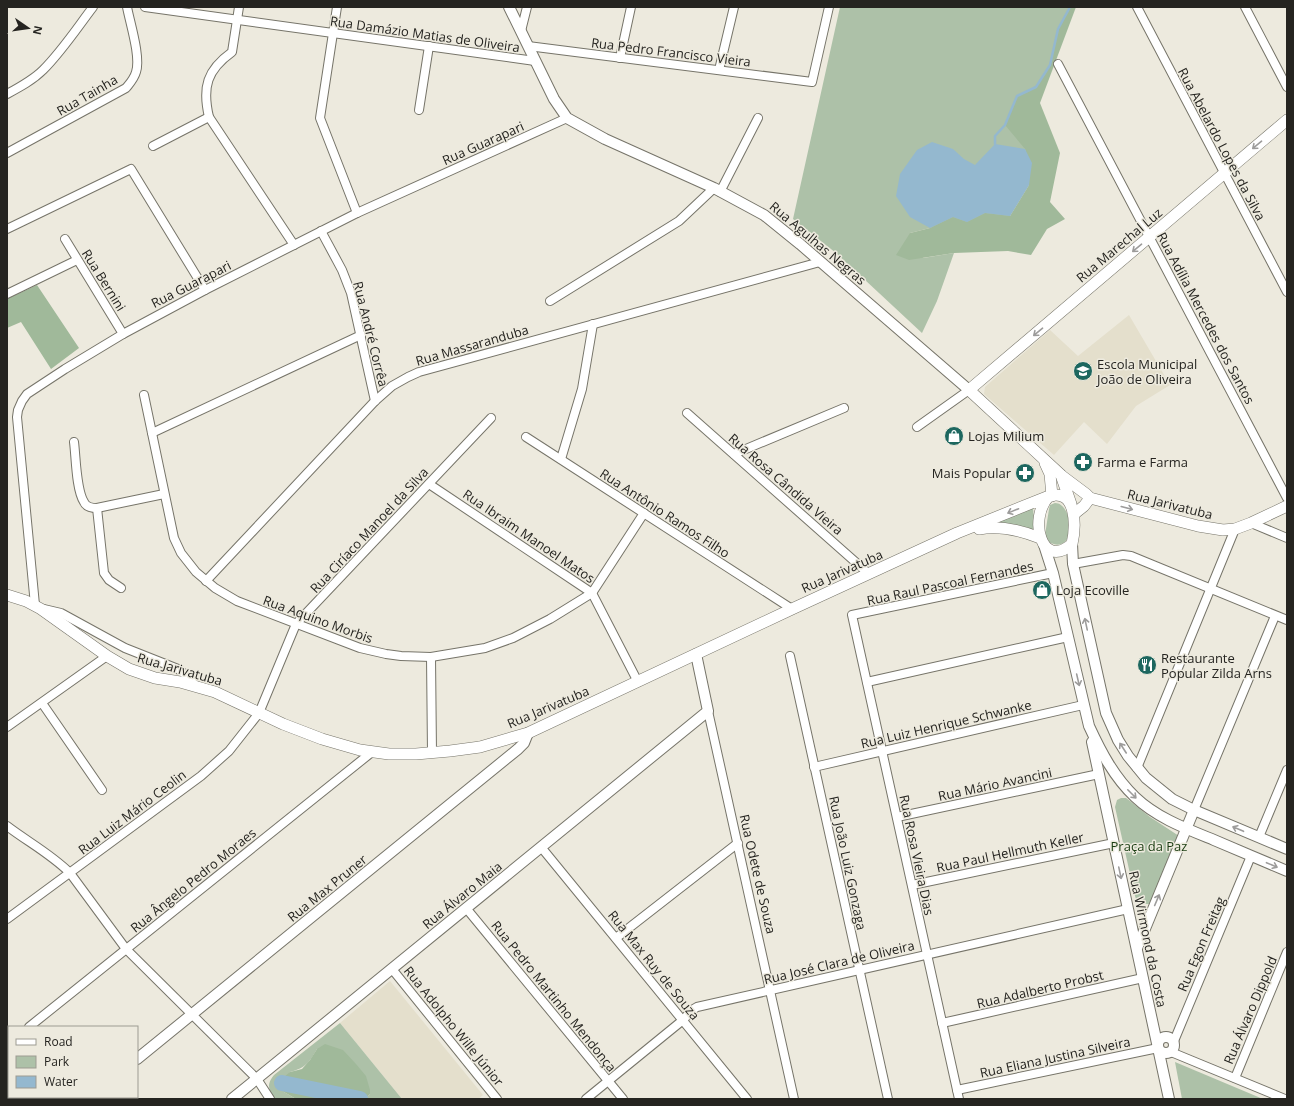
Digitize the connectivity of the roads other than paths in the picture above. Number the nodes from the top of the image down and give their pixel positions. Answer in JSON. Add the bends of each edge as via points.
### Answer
{"nodes":[{"id":1,"x":92,"y":7,"type":"edge"},
{"id":2,"x":127,"y":7,"type":"edge"},
{"id":3,"x":145,"y":7,"type":"edge"},
{"id":4,"x":239,"y":7,"type":"edge"},
{"id":5,"x":337,"y":7,"type":"edge"},
{"id":6,"x":509,"y":7,"type":"edge"},
{"id":7,"x":527,"y":7,"type":"edge"},
{"id":8,"x":631,"y":7,"type":"edge"},
{"id":9,"x":734,"y":7,"type":"edge"},
{"id":10,"x":829,"y":7,"type":"edge"},
{"id":11,"x":1136,"y":7,"type":"edge"},
{"id":12,"x":1245,"y":7,"type":"edge"},
{"id":13,"x":237,"y":19,"type":"junction"},
{"id":14,"x":521,"y":31,"type":"junction"},
{"id":15,"x":333,"y":33,"type":"junction"},
{"id":16,"x":428,"y":46,"type":"junction"},
{"id":17,"x":528,"y":46,"type":"junction"},
{"id":18,"x":620,"y":58,"type":"junction"},
{"id":19,"x":535,"y":61,"type":"junction"},
{"id":20,"x":1058,"y":64,"type":"dead end"},
{"id":21,"x":719,"y":70,"type":"junction"},
{"id":22,"x":1287,"y":87,"type":"edge"},
{"id":23,"x":7,"y":94,"type":"edge"},
{"id":24,"x":419,"y":110,"type":"dead end"},
{"id":25,"x":209,"y":117,"type":"junction"},
{"id":26,"x":567,"y":118,"type":"junction"},
{"id":27,"x":758,"y":118,"type":"dead end"},
{"id":28,"x":1287,"y":120,"type":"edge"},
{"id":29,"x":153,"y":146,"type":"dead end"},
{"id":30,"x":7,"y":153,"type":"edge"},
{"id":31,"x":1224,"y":174,"type":"junction"},
{"id":32,"x":717,"y":190,"type":"junction"},
{"id":33,"x":357,"y":213,"type":"junction"},
{"id":34,"x":7,"y":229,"type":"edge"},
{"id":35,"x":321,"y":231,"type":"junction"},
{"id":36,"x":1149,"y":237,"type":"junction"},
{"id":37,"x":65,"y":239,"type":"dead end"},
{"id":38,"x":294,"y":245,"type":"junction"},
{"id":39,"x":77,"y":260,"type":"junction"},
{"id":40,"x":820,"y":262,"type":"junction"},
{"id":41,"x":205,"y":290,"type":"junction"},
{"id":42,"x":1287,"y":292,"type":"edge"},
{"id":43,"x":7,"y":294,"type":"edge"},
{"id":44,"x":550,"y":301,"type":"dead end"},
{"id":45,"x":593,"y":324,"type":"junction"},
{"id":46,"x":123,"y":334,"type":"junction"},
{"id":47,"x":361,"y":335,"type":"junction"},
{"id":48,"x":969,"y":390,"type":"junction"},
{"id":49,"x":144,"y":395,"type":"dead end"},
{"id":50,"x":375,"y":401,"type":"junction"},
{"id":51,"x":844,"y":408,"type":"dead end"},
{"id":52,"x":687,"y":413,"type":"dead end"},
{"id":53,"x":491,"y":418,"type":"dead end"},
{"id":54,"x":917,"y":427,"type":"dead end"},
{"id":55,"x":152,"y":433,"type":"junction"},
{"id":56,"x":526,"y":437,"type":"dead end"},
{"id":57,"x":74,"y":442,"type":"dead end"},
{"id":58,"x":734,"y":454,"type":"junction"},
{"id":59,"x":1041,"y":457,"type":"junction"},
{"id":60,"x":561,"y":460,"type":"junction"},
{"id":61,"x":1061,"y":475,"type":"junction"},
{"id":62,"x":429,"y":484,"type":"junction"},
{"id":63,"x":164,"y":494,"type":"junction"},
{"id":64,"x":1086,"y":494,"type":"junction"},
{"id":65,"x":1057,"y":495,"type":"junction"},
{"id":66,"x":1287,"y":498,"type":"edge"},
{"id":67,"x":1287,"y":506,"type":"edge"},
{"id":68,"x":97,"y":508,"type":"junction"},
{"id":69,"x":1072,"y":510,"type":"junction"},
{"id":70,"x":644,"y":513,"type":"junction"},
{"id":71,"x":1251,"y":523,"type":"junction"},
{"id":72,"x":1234,"y":529,"type":"junction"},
{"id":73,"x":957,"y":533,"type":"junction"},
{"id":74,"x":1287,"y":538,"type":"edge"},
{"id":75,"x":1042,"y":542,"type":"junction"},
{"id":76,"x":1072,"y":544,"type":"junction"},
{"id":77,"x":1073,"y":564,"type":"junction"},
{"id":78,"x":1054,"y":573,"type":"junction"},
{"id":79,"x":869,"y":574,"type":"junction"},
{"id":80,"x":206,"y":581,"type":"junction"},
{"id":81,"x":121,"y":588,"type":"dead end"},
{"id":82,"x":1210,"y":588,"type":"junction"},
{"id":83,"x":592,"y":592,"type":"junction"},
{"id":84,"x":7,"y":595,"type":"edge"},
{"id":85,"x":38,"y":607,"type":"junction"},
{"id":86,"x":792,"y":609,"type":"junction"},
{"id":87,"x":852,"y":615,"type":"joint"},
{"id":88,"x":1275,"y":616,"type":"junction"},
{"id":89,"x":1287,"y":620,"type":"edge"},
{"id":90,"x":296,"y":624,"type":"junction"},
{"id":91,"x":1068,"y":637,"type":"junction"},
{"id":92,"x":696,"y":654,"type":"junction"},
{"id":93,"x":107,"y":656,"type":"junction"},
{"id":94,"x":431,"y":656,"type":"junction"},
{"id":95,"x":790,"y":656,"type":"dead end"},
{"id":96,"x":638,"y":682,"type":"junction"},
{"id":97,"x":867,"y":682,"type":"junction"},
{"id":98,"x":195,"y":685,"type":"junction"},
{"id":99,"x":42,"y":703,"type":"junction"},
{"id":100,"x":1083,"y":705,"type":"junction"},
{"id":101,"x":708,"y":711,"type":"junction"},
{"id":102,"x":259,"y":713,"type":"junction"},
{"id":103,"x":1088,"y":726,"type":"junction"},
{"id":104,"x":7,"y":727,"type":"edge"},
{"id":105,"x":528,"y":733,"type":"junction"},
{"id":106,"x":882,"y":751,"type":"junction"},
{"id":107,"x":372,"y":752,"type":"junction"},
{"id":108,"x":432,"y":753,"type":"junction"},
{"id":109,"x":814,"y":767,"type":"junction"},
{"id":110,"x":1137,"y":768,"type":"junction"},
{"id":111,"x":1287,"y":770,"type":"edge"},
{"id":112,"x":1099,"y":774,"type":"junction"},
{"id":113,"x":102,"y":790,"type":"dead end"},
{"id":114,"x":1194,"y":810,"type":"junction"},
{"id":115,"x":897,"y":816,"type":"junction"},
{"id":116,"x":7,"y":826,"type":"edge"},
{"id":117,"x":1186,"y":829,"type":"junction"},
{"id":118,"x":1259,"y":837,"type":"junction"},
{"id":119,"x":738,"y":843,"type":"junction"},
{"id":120,"x":1114,"y":843,"type":"junction"},
{"id":121,"x":541,"y":847,"type":"junction"},
{"id":122,"x":1287,"y":849,"type":"edge"},
{"id":123,"x":1251,"y":856,"type":"junction"},
{"id":124,"x":1287,"y":871,"type":"edge"},
{"id":125,"x":70,"y":873,"type":"junction"},
{"id":126,"x":912,"y":885,"type":"junction"},
{"id":127,"x":466,"y":908,"type":"junction"},
{"id":128,"x":1128,"y":909,"type":"junction"},
{"id":129,"x":7,"y":919,"type":"edge"},
{"id":130,"x":616,"y":938,"type":"junction"},
{"id":131,"x":1137,"y":948,"type":"junction"},
{"id":132,"x":126,"y":949,"type":"junction"},
{"id":133,"x":1287,"y":952,"type":"edge"},
{"id":134,"x":927,"y":954,"type":"junction"},
{"id":135,"x":392,"y":969,"type":"junction"},
{"id":136,"x":859,"y":970,"type":"junction"},
{"id":137,"x":1143,"y":978,"type":"junction"},
{"id":138,"x":770,"y":990,"type":"junction"},
{"id":139,"x":192,"y":1014,"type":"junction"},
{"id":140,"x":1151,"y":1016,"type":"junction"},
{"id":141,"x":683,"y":1020,"type":"junction"},
{"id":142,"x":942,"y":1023,"type":"junction"},
{"id":143,"x":30,"y":1026,"type":"edge"},
{"id":144,"x":1172,"y":1040,"type":"junction"},
{"id":145,"x":1158,"y":1048,"type":"junction"},
{"id":146,"x":1171,"y":1052,"type":"junction"},
{"id":147,"x":138,"y":1058,"type":"edge"},
{"id":148,"x":1164,"y":1073,"type":"junction"},
{"id":149,"x":1234,"y":1078,"type":"junction"},
{"id":150,"x":256,"y":1079,"type":"junction"},
{"id":151,"x":608,"y":1081,"type":"junction"},
{"id":152,"x":957,"y":1090,"type":"junction"},
{"id":153,"x":232,"y":1099,"type":"edge"},
{"id":154,"x":270,"y":1099,"type":"edge"},
{"id":155,"x":497,"y":1099,"type":"edge"},
{"id":156,"x":586,"y":1099,"type":"edge"},
{"id":157,"x":623,"y":1099,"type":"edge"},
{"id":158,"x":747,"y":1099,"type":"edge"},
{"id":159,"x":794,"y":1099,"type":"edge"},
{"id":160,"x":888,"y":1099,"type":"edge"},
{"id":161,"x":959,"y":1099,"type":"edge"},
{"id":162,"x":1169,"y":1099,"type":"edge"},
{"id":163,"x":1285,"y":1099,"type":"edge"}],
"edges":[{"from":1,"to":23,"type":"street","via":[[42,71]]},
{"from":2,"to":30,"type":"street","name":"Rua Tainha","via":[[138,62],[132,81],[126,88]]},
{"from":3,"to":13,"type":"street","name":"Rua Damázio Matias de Oliveira"},
{"from":4,"to":13,"type":"street"},
{"from":5,"to":15,"type":"street"},
{"from":6,"to":14,"type":"street","name":"Rua Agulhas Negras"},
{"from":7,"to":14,"type":"street"},
{"from":8,"to":18,"type":"street"},
{"from":9,"to":21,"type":"street"},
{"from":10,"to":21,"type":"street","name":"Rua Pedro Francisco Vieira","via":[[812,82]]},
{"from":11,"to":31,"type":"street","name":"Rua Abelardo Lopes da Silva"},
{"from":12,"to":22,"type":"street"},
{"from":13,"to":15,"type":"street","name":"Rua Damázio Matias de Oliveira"},
{"from":13,"to":25,"type":"street","via":[[232,52],[221,60],[210,75],[206,97]]},
{"from":14,"to":17,"type":"street","name":"Rua Agulhas Negras"},
{"from":15,"to":16,"type":"street","name":"Rua Damázio Matias de Oliveira"},
{"from":15,"to":33,"type":"street","via":[[320,118]]},
{"from":16,"to":19,"type":"street","name":"Rua Damázio Matias de Oliveira"},
{"from":16,"to":24,"type":"street"},
{"from":17,"to":18,"type":"street","name":"Rua Pedro Francisco Vieira"},
{"from":17,"to":19,"type":"street","name":"Rua Agulhas Negras"},
{"from":18,"to":21,"type":"street","name":"Rua Pedro Francisco Vieira"},
{"from":19,"to":26,"type":"street","name":"Rua Agulhas Negras","via":[[554,99]]},
{"from":20,"to":36,"type":"street","name":"Rua Adília Mercedes dos Santos"},
{"from":25,"to":29,"type":"street"},
{"from":25,"to":38,"type":"street"},
{"from":26,"to":32,"type":"street","name":"Rua Agulhas Negras","via":[[605,139]]},
{"from":26,"to":33,"type":"street","name":"Rua Guarapari"},
{"from":27,"to":32,"type":"street"},
{"from":28,"to":31,"type":"main road","name":"Rua Marechal Luz","one_way":true},
{"from":31,"to":36,"type":"main road","name":"Rua Marechal Luz"},
{"from":31,"to":42,"type":"street","name":"Rua Abelardo Lopes da Silva"},
{"from":32,"to":40,"type":"street","name":"Rua Agulhas Negras","via":[[764,215]]},
{"from":32,"to":44,"type":"street","via":[[679,221]]},
{"from":33,"to":35,"type":"street","name":"Rua Guarapari"},
{"from":34,"to":41,"type":"street","via":[[131,169]]},
{"from":35,"to":38,"type":"street","name":"Rua Guarapari"},
{"from":35,"to":47,"type":"street","name":"Rua André Corrêa","via":[[347,282]]},
{"from":36,"to":48,"type":"main road","name":"Rua Marechal Luz","one_way":true},
{"from":36,"to":66,"type":"street","name":"Rua Adília Mercedes dos Santos"},
{"from":37,"to":39,"type":"street","name":"Rua Bernini"},
{"from":38,"to":41,"type":"street","name":"Rua Guarapari"},
{"from":39,"to":43,"type":"street"},
{"from":39,"to":46,"type":"street","name":"Rua Bernini"},
{"from":40,"to":45,"type":"street","name":"Rua Massaranduba"},
{"from":40,"to":48,"type":"street","name":"Rua Agulhas Negras"},
{"from":41,"to":46,"type":"street","name":"Rua Guarapari"},
{"from":45,"to":50,"type":"street","name":"Rua Massaranduba","via":[[419,372],[392,386]]},
{"from":45,"to":60,"type":"street","via":[[582,389]]},
{"from":46,"to":85,"type":"street","name":"Rua Guarapari","via":[[34,389],[24,397],[18,410],[20,461]]},
{"from":47,"to":50,"type":"street","name":"Rua André Corrêa"},
{"from":47,"to":55,"type":"street"},
{"from":48,"to":54,"type":"street"},
{"from":48,"to":59,"type":"main road","name":"Rua Agulhas Negras"},
{"from":49,"to":55,"type":"street","name":"Rua Aquino Morbis"},
{"from":50,"to":80,"type":"street","name":"Rua Massaranduba"},
{"from":51,"to":58,"type":"street"},
{"from":52,"to":58,"type":"street","name":"Rua Rosa Cândida Vieira"},
{"from":53,"to":62,"type":"street","name":"Rua Ciríaco Manoel da Silva"},
{"from":55,"to":63,"type":"street","name":"Rua Aquino Morbis"},
{"from":56,"to":60,"type":"street","name":"Rua Antônio Ramos Filho"},
{"from":57,"to":68,"type":"street","via":[[82,498],[86,505]]},
{"from":58,"to":79,"type":"street","name":"Rua Rosa Cândida Vieira"},
{"from":59,"to":61,"type":"main road","name":"Rua Agulhas Negras"},
{"from":59,"to":65,"type":"main road","name":"Rua Agulhas Negras","via":[[1048,468]]},
{"from":60,"to":70,"type":"street","name":"Rua Antônio Ramos Filho"},
{"from":61,"to":64,"type":"main road","name":"Rua Agulhas Negras"},
{"from":61,"to":65,"type":"main road","name":"Rua Agulhas Negras"},
{"from":62,"to":83,"type":"street","name":"Rua Ibraim Manoel Matos"},
{"from":62,"to":90,"type":"street","name":"Rua Ciríaco Manoel da Silva"},
{"from":63,"to":68,"type":"street"},
{"from":63,"to":80,"type":"street","name":"Rua Aquino Morbis","via":[[178,546],[188,562]]},
{"from":64,"to":65,"type":"main road","name":"Rua Jarivatuba"},
{"from":64,"to":69,"type":"main road","via":[[1084,506]]},
{"from":64,"to":72,"type":"main road","name":"Rua Jarivatuba","one_way":true,"via":[[1198,526]]},
{"from":65,"to":69,"type":"main road","name":"Rua Agulhas Negras"},
{"from":65,"to":73,"type":"main road","name":"Rua Jarivatuba","one_way":true},
{"from":65,"to":75,"type":"main road","via":[[1041,508],[1039,518]]},
{"from":67,"to":71,"type":"main road","name":"Rua Jarivatuba"},
{"from":68,"to":81,"type":"street","via":[[104,573],[108,580]]},
{"from":69,"to":76,"type":"main road","via":[[1075,533]]},
{"from":70,"to":83,"type":"street","name":"Rua Aquino Morbis"},
{"from":70,"to":86,"type":"street","name":"Rua Antônio Ramos Filho"},
{"from":71,"to":72,"type":"main road","name":"Rua Jarivatuba"},
{"from":71,"to":74,"type":"street"},
{"from":72,"to":82,"type":"street"},
{"from":73,"to":75,"type":"main road","name":"Rua Jarivatuba","via":[[1002,527],[1017,530]]},
{"from":73,"to":79,"type":"main road","name":"Rua Jarivatuba"},
{"from":75,"to":76,"type":"main road","via":[[1053,551],[1061,551]]},
{"from":75,"to":78,"type":"street"},
{"from":76,"to":77,"type":"street"},
{"from":77,"to":82,"type":"street","via":[[1123,555],[1131,556]]},
{"from":110,"to":77,"type":"street","one_way":true,"via":[[1118,740],[1106,713]]},
{"from":78,"to":87,"type":"street","name":"Rua Raul Pascoal Fernandes"},
{"from":78,"to":91,"type":"street"},
{"from":79,"to":86,"type":"main road","name":"Rua Jarivatuba"},
{"from":80,"to":90,"type":"street","name":"Rua Aquino Morbis","via":[[237,601]]},
{"from":82,"to":88,"type":"street"},
{"from":82,"to":110,"type":"street"},
{"from":83,"to":94,"type":"street","name":"Rua Aquino Morbis","via":[[550,619],[513,638],[479,649]]},
{"from":83,"to":96,"type":"street","name":"Rua Ibraim Manoel Matos"},
{"from":84,"to":85,"type":"main road","name":"Rua Jarivatuba"},
{"from":85,"to":93,"type":"main road","name":"Rua Jarivatuba"},
{"from":85,"to":98,"type":"street","via":[[61,613],[125,648],[178,669]]},
{"from":86,"to":92,"type":"main road","name":"Rua Jarivatuba"},
{"from":87,"to":97,"type":"street","name":"Rua Rosa Vieira Dias"},
{"from":88,"to":89,"type":"street"},
{"from":88,"to":114,"type":"street"},
{"from":90,"to":94,"type":"street","name":"Rua Aquino Morbis","via":[[373,652],[401,656]]},
{"from":90,"to":102,"type":"street","name":"Rua Ciríaco Manoel da Silva"},
{"from":91,"to":97,"type":"street"},
{"from":91,"to":100,"type":"street","one_way":true},
{"from":92,"to":96,"type":"main road","name":"Rua Jarivatuba"},
{"from":92,"to":101,"type":"street","name":"Rua Odete de Souza"},
{"from":93,"to":98,"type":"main road","name":"Rua Jarivatuba","via":[[141,674]]},
{"from":93,"to":99,"type":"street"},
{"from":94,"to":108,"type":"street"},
{"from":95,"to":109,"type":"street","name":"Rua João Luiz Gonzaga"},
{"from":96,"to":105,"type":"main road","name":"Rua Jarivatuba"},
{"from":97,"to":106,"type":"street","name":"Rua Rosa Vieira Dias"},
{"from":98,"to":102,"type":"main road","name":"Rua Jarivatuba","via":[[216,692]]},
{"from":99,"to":104,"type":"street"},
{"from":99,"to":113,"type":"street"},
{"from":100,"to":103,"type":"street"},
{"from":100,"to":106,"type":"street","name":"Rua Luiz Henrique Schwanke"},
{"from":101,"to":119,"type":"street","name":"Rua Odete de Souza"},
{"from":101,"to":121,"type":"street","name":"Rua Álvaro Maia"},
{"from":102,"to":107,"type":"main road","name":"Rua Jarivatuba","via":[[322,739]]},
{"from":102,"to":125,"type":"street","name":"Rua Luiz Mário Ceolin","via":[[216,764]]},
{"from":103,"to":112,"type":"street","name":"Rua Wirmond da Costa"},
{"from":103,"to":117,"type":"street","one_way":true,"via":[[1106,761],[1125,787],[1149,808]]},
{"from":105,"to":108,"type":"main road","name":"Rua Jarivatuba","via":[[480,747]]},
{"from":105,"to":139,"type":"street","name":"Rua Max Pruner","via":[[518,749]]},
{"from":106,"to":109,"type":"street","name":"Rua Luiz Henrique Schwanke"},
{"from":106,"to":115,"type":"street","name":"Rua Rosa Vieira Dias"},
{"from":107,"to":108,"type":"main road","name":"Rua Jarivatuba"},
{"from":107,"to":132,"type":"street","name":"Rua Ângelo Pedro Moraes"},
{"from":109,"to":136,"type":"street","name":"Rua João Luiz Gonzaga"},
{"from":110,"to":114,"type":"street","via":[[1157,788]]},
{"from":111,"to":118,"type":"street"},
{"from":112,"to":115,"type":"street","name":"Rua Mário Avancini"},
{"from":112,"to":120,"type":"street","name":"Rua Wirmond da Costa"},
{"from":114,"to":117,"type":"street"},
{"from":118,"to":114,"type":"street","one_way":true},
{"from":115,"to":126,"type":"street","name":"Rua Rosa Vieira Dias"},
{"from":116,"to":125,"type":"street","via":[[53,857]]},
{"from":117,"to":123,"type":"street"},
{"from":131,"to":117,"type":"street","one_way":true},
{"from":118,"to":122,"type":"street"},
{"from":119,"to":130,"type":"street"},
{"from":119,"to":138,"type":"street","name":"Rua Odete de Souza"},
{"from":120,"to":126,"type":"street","name":"Rua Paul Hellmuth Keller"},
{"from":120,"to":128,"type":"street","name":"Rua Wirmond da Costa","one_way":true},
{"from":121,"to":127,"type":"street","name":"Rua Álvaro Maia"},
{"from":121,"to":130,"type":"street","name":"Rua Max Ruy de Souza"},
{"from":123,"to":124,"type":"street","one_way":true},
{"from":123,"to":144,"type":"street","name":"Rua Egon Freitag"},
{"from":125,"to":129,"type":"street","name":"Rua Luiz Mário Ceolin"},
{"from":125,"to":132,"type":"street"},
{"from":126,"to":134,"type":"street","name":"Rua Rosa Vieira Dias"},
{"from":127,"to":135,"type":"street","name":"Rua Álvaro Maia"},
{"from":127,"to":151,"type":"street","name":"Rua Pedro Martinho Mendonça"},
{"from":128,"to":131,"type":"street","name":"Rua Wirmond da Costa"},
{"from":128,"to":134,"type":"street","name":"Rua José Clara de Oliveira"},
{"from":130,"to":141,"type":"street","name":"Rua Max Ruy de Souza"},
{"from":131,"to":137,"type":"street","name":"Rua Wirmond da Costa"},
{"from":132,"to":139,"type":"street"},
{"from":132,"to":143,"type":"street","name":"Rua Ângelo Pedro Moraes"},
{"from":133,"to":149,"type":"street","name":"Rua Álvaro Dippold"},
{"from":134,"to":136,"type":"street","name":"Rua José Clara de Oliveira"},
{"from":134,"to":142,"type":"street","name":"Rua Rosa Vieira Dias"},
{"from":135,"to":150,"type":"street","name":"Rua Álvaro Maia"},
{"from":135,"to":155,"type":"street","name":"Rua Adolpho Wille Júnior"},
{"from":136,"to":138,"type":"street","name":"Rua José Clara de Oliveira"},
{"from":136,"to":160,"type":"street","name":"Rua João Luiz Gonzaga"},
{"from":137,"to":140,"type":"street","name":"Rua Wirmond da Costa"},
{"from":137,"to":142,"type":"street","name":"Rua Adalberto Probst"},
{"from":138,"to":141,"type":"street","name":"Rua José Clara de Oliveira","via":[[697,1007]]},
{"from":138,"to":159,"type":"street","name":"Rua Odete de Souza"},
{"from":139,"to":147,"type":"street","name":"Rua Max Pruner"},
{"from":139,"to":150,"type":"street"},
{"from":140,"to":144,"type":"street","name":"Rua Wirmond da Costa"},
{"from":140,"to":145,"type":"street","name":"Rua Wirmond da Costa"},
{"from":141,"to":151,"type":"street","name":"Rua José Clara de Oliveira"},
{"from":141,"to":158,"type":"street","name":"Rua Max Ruy de Souza"},
{"from":142,"to":152,"type":"street","name":"Rua Rosa Vieira Dias"},
{"from":144,"to":145,"type":"street","via":[[1162,1038],[1158,1042]]},
{"from":144,"to":146,"type":"street","via":[[1175,1046]]},
{"from":145,"to":146,"type":"street","via":[[1165,1054]]},
{"from":145,"to":148,"type":"street","name":"Rua Wirmond da Costa"},
{"from":145,"to":152,"type":"street","name":"Rua Eliana Justina Silveira"},
{"from":146,"to":148,"type":"street","name":"Rua Wirmond da Costa"},
{"from":146,"to":149,"type":"street"},
{"from":148,"to":162,"type":"street","name":"Rua Wirmond da Costa"},
{"from":149,"to":163,"type":"street"},
{"from":150,"to":153,"type":"street","name":"Rua Álvaro Maia"},
{"from":150,"to":154,"type":"street"},
{"from":151,"to":156,"type":"street","name":"Rua José Clara de Oliveira"},
{"from":151,"to":157,"type":"street","name":"Rua Pedro Martinho Mendonça"},
{"from":152,"to":161,"type":"street","name":"Rua Rosa Vieira Dias"}]}
